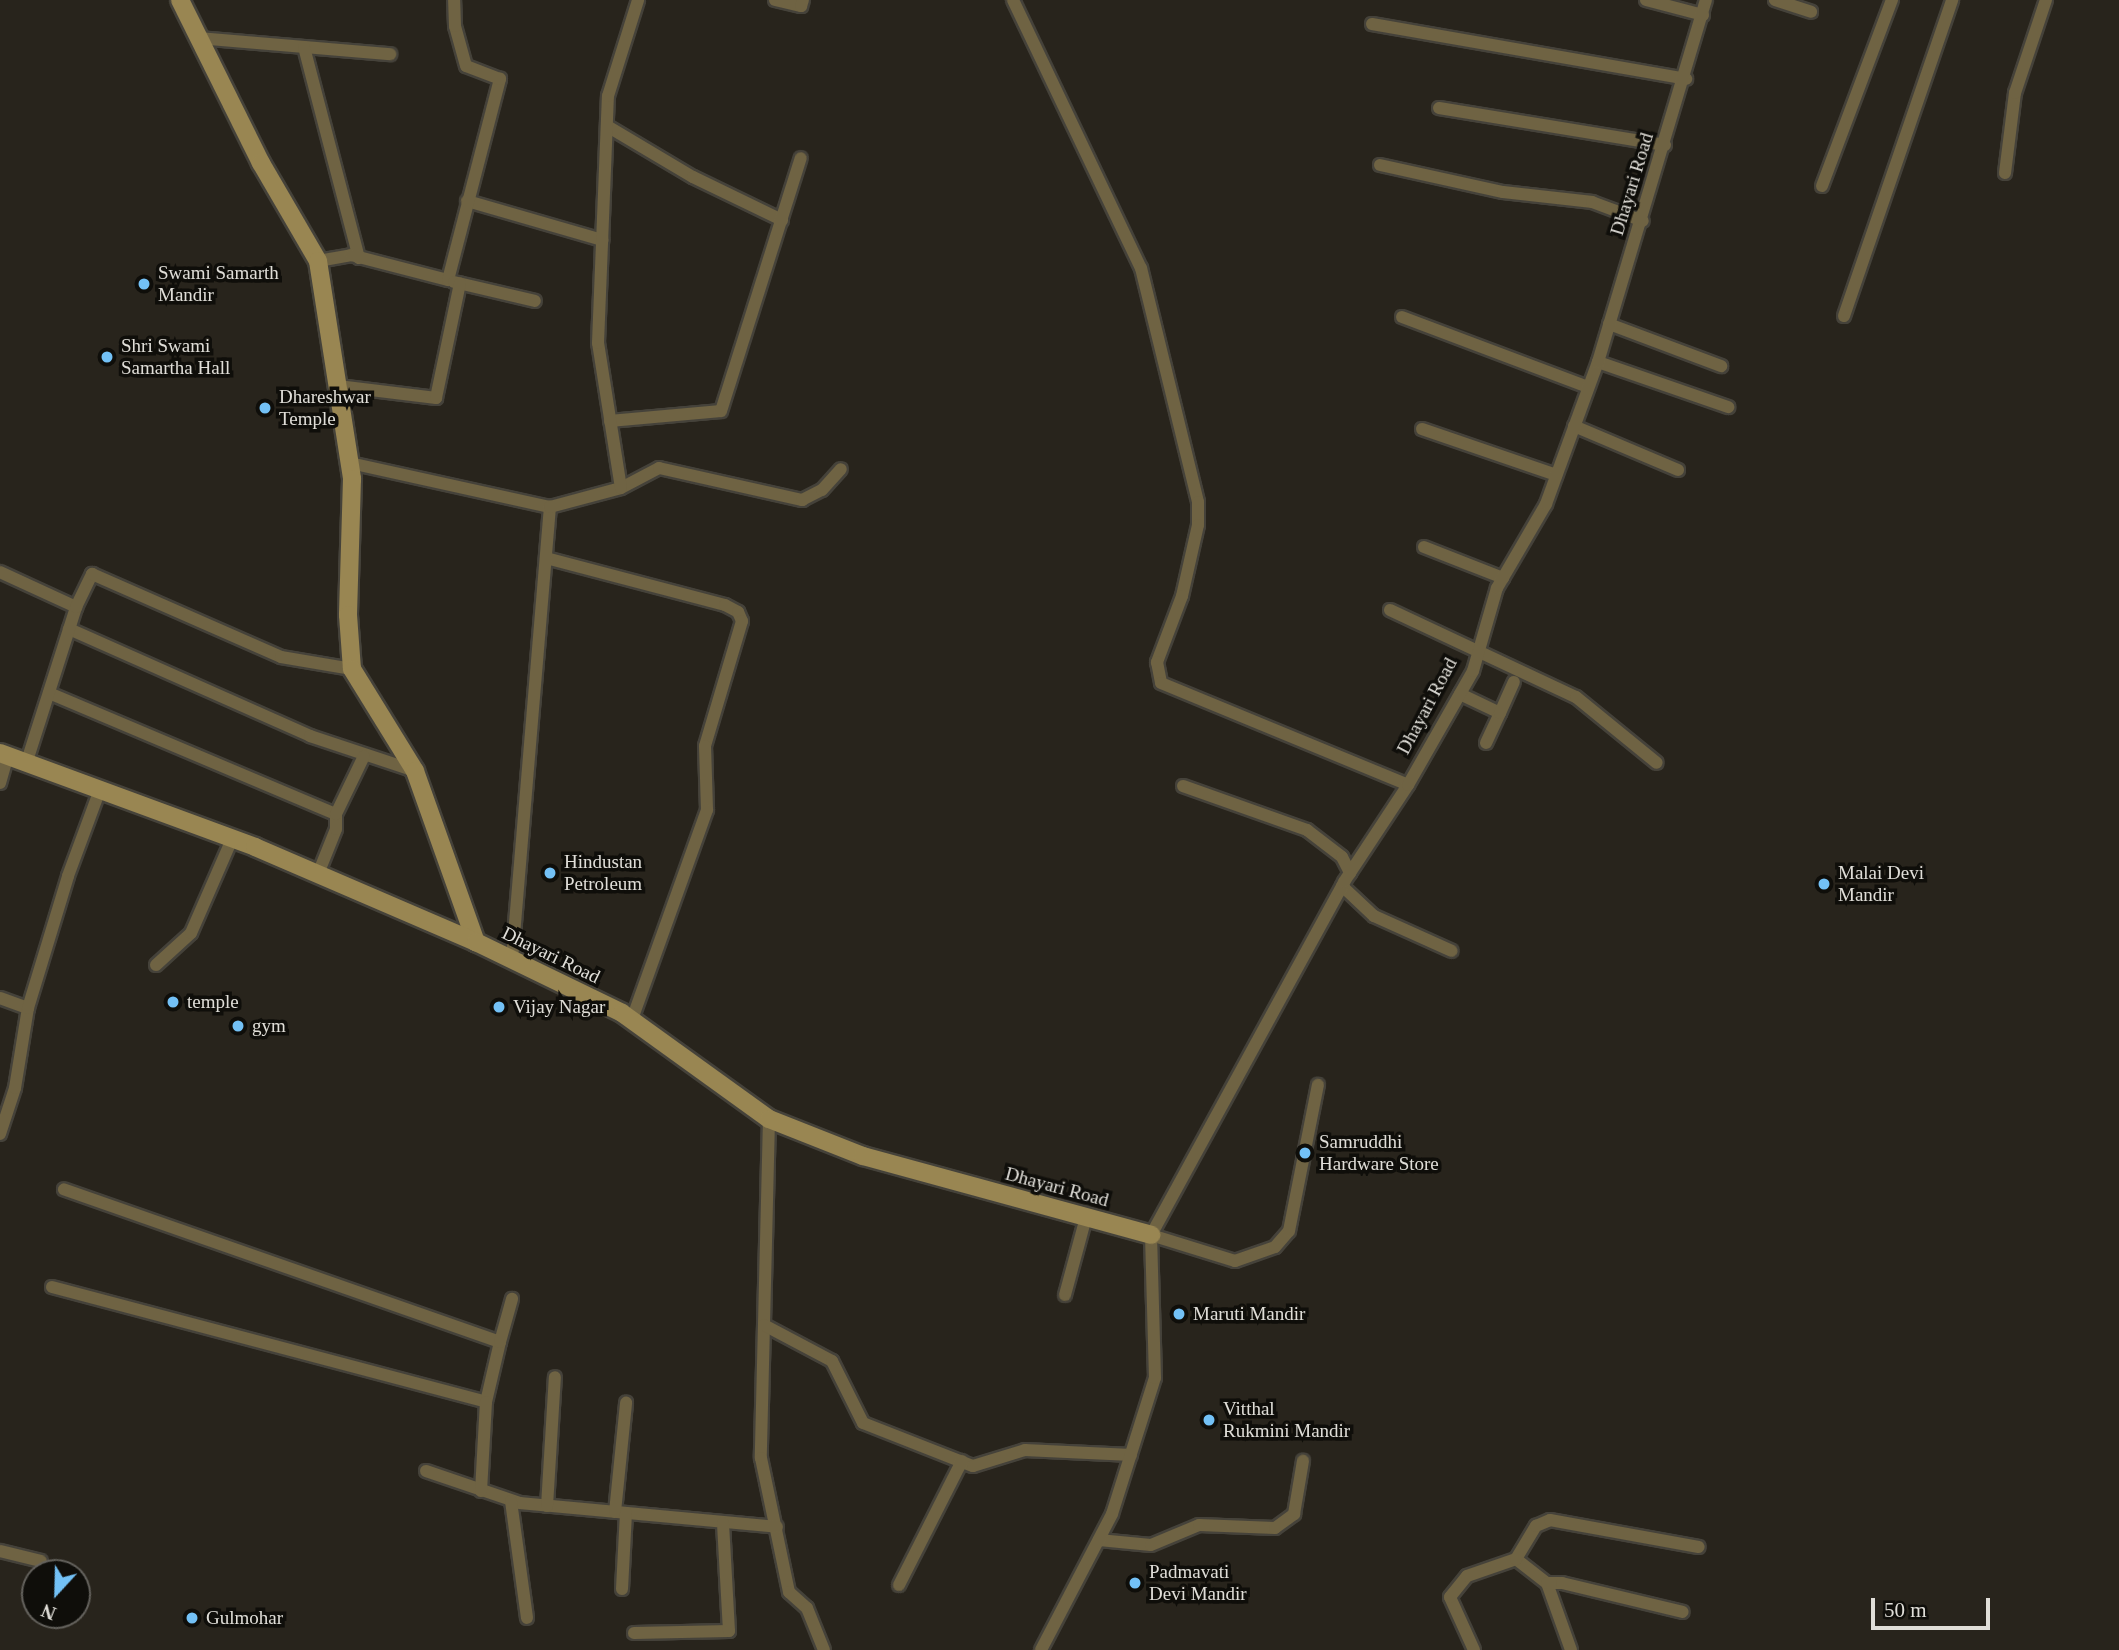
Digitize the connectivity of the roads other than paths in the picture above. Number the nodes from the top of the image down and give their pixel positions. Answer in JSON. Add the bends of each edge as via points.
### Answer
{"nodes":[{"id":1,"x":180,"y":0,"type":"edge"},
{"id":2,"x":454,"y":0,"type":"edge"},
{"id":3,"x":638,"y":0,"type":"edge"},
{"id":4,"x":775,"y":0,"type":"edge"},
{"id":5,"x":803,"y":0,"type":"edge"},
{"id":6,"x":1013,"y":0,"type":"edge"},
{"id":7,"x":1646,"y":0,"type":"edge"},
{"id":8,"x":1706,"y":0,"type":"edge"},
{"id":9,"x":1775,"y":0,"type":"edge"},
{"id":10,"x":1892,"y":0,"type":"edge"},
{"id":11,"x":1952,"y":0,"type":"edge"},
{"id":12,"x":2046,"y":0,"type":"edge"},
{"id":13,"x":1811,"y":12,"type":"dead end"},
{"id":14,"x":1703,"y":15,"type":"junction"},
{"id":15,"x":1372,"y":24,"type":"dead end"},
{"id":16,"x":198,"y":38,"type":"junction"},
{"id":17,"x":304,"y":47,"type":"junction"},
{"id":18,"x":390,"y":54,"type":"dead end"},
{"id":19,"x":1686,"y":79,"type":"junction"},
{"id":20,"x":1439,"y":108,"type":"dead end"},
{"id":21,"x":607,"y":125,"type":"junction"},
{"id":22,"x":1665,"y":145,"type":"junction"},
{"id":23,"x":801,"y":158,"type":"dead end"},
{"id":24,"x":1380,"y":165,"type":"dead end"},
{"id":25,"x":2005,"y":173,"type":"dead end"},
{"id":26,"x":1822,"y":186,"type":"dead end"},
{"id":27,"x":467,"y":201,"type":"junction"},
{"id":28,"x":782,"y":220,"type":"junction"},
{"id":29,"x":1643,"y":221,"type":"junction"},
{"id":30,"x":602,"y":240,"type":"junction"},
{"id":31,"x":359,"y":257,"type":"junction"},
{"id":32,"x":318,"y":261,"type":"junction"},
{"id":33,"x":454,"y":282,"type":"junction"},
{"id":34,"x":535,"y":301,"type":"dead end"},
{"id":35,"x":1844,"y":316,"type":"dead end"},
{"id":36,"x":1402,"y":317,"type":"dead end"},
{"id":37,"x":1609,"y":324,"type":"junction"},
{"id":38,"x":1598,"y":362,"type":"junction"},
{"id":39,"x":1721,"y":366,"type":"dead end"},
{"id":40,"x":338,"y":386,"type":"junction"},
{"id":41,"x":1588,"y":387,"type":"junction"},
{"id":42,"x":1728,"y":407,"type":"dead end"},
{"id":43,"x":610,"y":421,"type":"junction"},
{"id":44,"x":1574,"y":426,"type":"junction"},
{"id":45,"x":1422,"y":429,"type":"dead end"},
{"id":46,"x":350,"y":463,"type":"junction"},
{"id":47,"x":841,"y":469,"type":"dead end"},
{"id":48,"x":1678,"y":470,"type":"dead end"},
{"id":49,"x":1556,"y":475,"type":"junction"},
{"id":50,"x":621,"y":488,"type":"junction"},
{"id":51,"x":550,"y":507,"type":"junction"},
{"id":52,"x":1424,"y":547,"type":"dead end"},
{"id":53,"x":546,"y":558,"type":"junction"},
{"id":54,"x":0,"y":572,"type":"edge"},
{"id":55,"x":1503,"y":578,"type":"junction"},
{"id":56,"x":76,"y":607,"type":"junction"},
{"id":57,"x":1390,"y":610,"type":"dead end"},
{"id":58,"x":69,"y":629,"type":"junction"},
{"id":59,"x":1478,"y":652,"type":"junction"},
{"id":60,"x":352,"y":669,"type":"junction"},
{"id":61,"x":1514,"y":682,"type":"dead end"},
{"id":62,"x":49,"y":693,"type":"junction"},
{"id":63,"x":1460,"y":694,"type":"junction"},
{"id":64,"x":1500,"y":713,"type":"junction"},
{"id":65,"x":1486,"y":743,"type":"dead end"},
{"id":66,"x":4,"y":754,"type":"edge"},
{"id":67,"x":364,"y":756,"type":"junction"},
{"id":68,"x":27,"y":761,"type":"junction"},
{"id":69,"x":1657,"y":763,"type":"dead end"},
{"id":70,"x":415,"y":771,"type":"junction"},
{"id":71,"x":0,"y":783,"type":"edge"},
{"id":72,"x":1408,"y":785,"type":"junction"},
{"id":73,"x":1182,"y":786,"type":"dead end"},
{"id":74,"x":99,"y":792,"type":"junction"},
{"id":75,"x":336,"y":814,"type":"junction"},
{"id":76,"x":232,"y":839,"type":"junction"},
{"id":77,"x":1350,"y":873,"type":"junction"},
{"id":78,"x":318,"y":874,"type":"junction"},
{"id":79,"x":1342,"y":886,"type":"junction"},
{"id":80,"x":476,"y":942,"type":"junction"},
{"id":81,"x":1452,"y":951,"type":"dead end"},
{"id":82,"x":512,"y":959,"type":"junction"},
{"id":83,"x":156,"y":965,"type":"dead end"},
{"id":84,"x":0,"y":998,"type":"edge"},
{"id":85,"x":28,"y":1008,"type":"junction"},
{"id":86,"x":632,"y":1020,"type":"junction"},
{"id":87,"x":1318,"y":1085,"type":"dead end"},
{"id":88,"x":769,"y":1119,"type":"junction"},
{"id":89,"x":0,"y":1134,"type":"edge"},
{"id":90,"x":64,"y":1189,"type":"dead end"},
{"id":91,"x":1086,"y":1217,"type":"junction"},
{"id":92,"x":1151,"y":1235,"type":"junction"},
{"id":93,"x":52,"y":1287,"type":"dead end"},
{"id":94,"x":1065,"y":1295,"type":"dead end"},
{"id":95,"x":512,"y":1299,"type":"dead end"},
{"id":96,"x":764,"y":1325,"type":"junction"},
{"id":97,"x":500,"y":1342,"type":"junction"},
{"id":98,"x":555,"y":1377,"type":"dead end"},
{"id":99,"x":486,"y":1402,"type":"junction"},
{"id":100,"x":626,"y":1403,"type":"dead end"},
{"id":101,"x":1131,"y":1455,"type":"junction"},
{"id":102,"x":962,"y":1461,"type":"junction"},
{"id":103,"x":1303,"y":1461,"type":"dead end"},
{"id":104,"x":426,"y":1471,"type":"dead end"},
{"id":105,"x":481,"y":1492,"type":"junction"},
{"id":106,"x":511,"y":1501,"type":"junction"},
{"id":107,"x":547,"y":1506,"type":"junction"},
{"id":108,"x":620,"y":1513,"type":"junction"},
{"id":109,"x":723,"y":1523,"type":"junction"},
{"id":110,"x":777,"y":1527,"type":"junction"},
{"id":111,"x":1099,"y":1540,"type":"junction"},
{"id":112,"x":1699,"y":1547,"type":"dead end"},
{"id":113,"x":0,"y":1551,"type":"edge"},
{"id":114,"x":33,"y":1559,"type":"edge"},
{"id":115,"x":1516,"y":1559,"type":"junction"},
{"id":116,"x":1547,"y":1583,"type":"junction"},
{"id":117,"x":900,"y":1585,"type":"dead end"},
{"id":118,"x":622,"y":1589,"type":"dead end"},
{"id":119,"x":1683,"y":1612,"type":"dead end"},
{"id":120,"x":527,"y":1618,"type":"dead end"},
{"id":121,"x":634,"y":1633,"type":"dead end"},
{"id":122,"x":824,"y":1650,"type":"edge"},
{"id":123,"x":1041,"y":1650,"type":"edge"},
{"id":124,"x":1474,"y":1650,"type":"edge"},
{"id":125,"x":1571,"y":1650,"type":"edge"}],
"edges":[{"from":1,"to":16,"type":"street"},
{"from":2,"to":27,"type":"street","via":[[455,26],[466,66],[500,79]]},
{"from":3,"to":21,"type":"street","via":[[608,96]]},
{"from":4,"to":5,"type":"street","via":[[801,6]]},
{"from":6,"to":72,"type":"street","via":[[1141,268],[1198,502],[1198,525],[1182,596],[1157,662],[1161,682]]},
{"from":7,"to":14,"type":"street"},
{"from":8,"to":14,"type":"street","name":"Dhayari Road"},
{"from":9,"to":13,"type":"street"},
{"from":10,"to":26,"type":"street"},
{"from":11,"to":35,"type":"street"},
{"from":12,"to":25,"type":"street","via":[[2015,93]]},
{"from":14,"to":19,"type":"street","name":"Dhayari Road"},
{"from":15,"to":19,"type":"street"},
{"from":16,"to":17,"type":"street"},
{"from":16,"to":32,"type":"street","via":[[261,163]]},
{"from":17,"to":18,"type":"street"},
{"from":17,"to":31,"type":"street"},
{"from":19,"to":22,"type":"street","name":"Dhayari Road"},
{"from":20,"to":22,"type":"street"},
{"from":21,"to":28,"type":"street","via":[[693,177]]},
{"from":21,"to":30,"type":"street"},
{"from":22,"to":29,"type":"street","name":"Dhayari Road"},
{"from":23,"to":28,"type":"street"},
{"from":24,"to":29,"type":"street","via":[[1503,192],[1592,202]]},
{"from":27,"to":30,"type":"street"},
{"from":27,"to":33,"type":"street"},
{"from":28,"to":43,"type":"street","via":[[721,411]]},
{"from":29,"to":37,"type":"street","name":"Dhayari Road"},
{"from":30,"to":43,"type":"street","via":[[598,343]]},
{"from":31,"to":32,"type":"street"},
{"from":31,"to":33,"type":"street"},
{"from":32,"to":40,"type":"street"},
{"from":33,"to":34,"type":"street"},
{"from":33,"to":40,"type":"street","via":[[436,398]]},
{"from":36,"to":41,"type":"street"},
{"from":37,"to":38,"type":"street","name":"Dhayari Road"},
{"from":37,"to":39,"type":"street"},
{"from":38,"to":41,"type":"street","name":"Dhayari Road"},
{"from":38,"to":42,"type":"street"},
{"from":40,"to":46,"type":"street"},
{"from":41,"to":44,"type":"street","name":"Dhayari Road"},
{"from":43,"to":50,"type":"street"},
{"from":44,"to":48,"type":"street"},
{"from":44,"to":49,"type":"street","name":"Dhayari Road"},
{"from":45,"to":49,"type":"street"},
{"from":46,"to":51,"type":"street"},
{"from":46,"to":60,"type":"street"},
{"from":47,"to":50,"type":"street","via":[[822,490],[802,500],[659,468]]},
{"from":49,"to":55,"type":"street","name":"Dhayari Road","via":[[1546,504]]},
{"from":50,"to":51,"type":"street"},
{"from":51,"to":53,"type":"street"},
{"from":52,"to":55,"type":"street"},
{"from":53,"to":82,"type":"street"},
{"from":53,"to":86,"type":"street","via":[[725,605],[738,612],[742,621],[705,746],[707,810]]},
{"from":54,"to":56,"type":"street"},
{"from":55,"to":59,"type":"street","name":"Dhayari Road"},
{"from":56,"to":58,"type":"street"},
{"from":56,"to":60,"type":"street","via":[[92,574],[281,657]]},
{"from":57,"to":59,"type":"street"},
{"from":58,"to":62,"type":"street"},
{"from":58,"to":67,"type":"street"},
{"from":59,"to":63,"type":"street","name":"Dhayari Road"},
{"from":59,"to":69,"type":"street","via":[[1576,697]]},
{"from":60,"to":70,"type":"street"},
{"from":61,"to":64,"type":"street"},
{"from":62,"to":68,"type":"street"},
{"from":62,"to":75,"type":"street"},
{"from":63,"to":64,"type":"street"},
{"from":63,"to":72,"type":"street","name":"Dhayari Road"},
{"from":64,"to":65,"type":"street"},
{"from":66,"to":68,"type":"street","name":"Dhayari Road"},
{"from":66,"to":71,"type":"street"},
{"from":67,"to":70,"type":"street"},
{"from":67,"to":75,"type":"street"},
{"from":68,"to":74,"type":"street","name":"Dhayari Road"},
{"from":70,"to":80,"type":"street"},
{"from":72,"to":77,"type":"street","name":"Dhayari Road"},
{"from":73,"to":77,"type":"street","via":[[1307,830],[1342,857]]},
{"from":74,"to":76,"type":"street","name":"Dhayari Road"},
{"from":74,"to":85,"type":"street"},
{"from":75,"to":78,"type":"street","via":[[336,829]]},
{"from":76,"to":78,"type":"street","name":"Dhayari Road"},
{"from":76,"to":83,"type":"street","via":[[191,933]]},
{"from":77,"to":79,"type":"street","name":"Dhayari Road"},
{"from":78,"to":80,"type":"street","name":"Dhayari Road"},
{"from":79,"to":81,"type":"street","via":[[1374,916]]},
{"from":79,"to":92,"type":"street","name":"Dhayari Road"},
{"from":80,"to":82,"type":"street","name":"Dhayari Road"},
{"from":82,"to":86,"type":"street","name":"Dhayari Road"},
{"from":84,"to":85,"type":"street"},
{"from":85,"to":89,"type":"street","via":[[15,1088]]},
{"from":86,"to":88,"type":"street","name":"Dhayari Road"},
{"from":87,"to":92,"type":"street","via":[[1289,1231],[1275,1247],[1235,1261]]},
{"from":88,"to":91,"type":"street","name":"Dhayari Road","via":[[863,1156]]},
{"from":88,"to":96,"type":"street"},
{"from":90,"to":97,"type":"street"},
{"from":91,"to":92,"type":"street","name":"Dhayari Road"},
{"from":91,"to":94,"type":"street"},
{"from":92,"to":101,"type":"street","via":[[1155,1378]]},
{"from":93,"to":99,"type":"street"},
{"from":95,"to":97,"type":"street"},
{"from":96,"to":102,"type":"street","via":[[832,1362],[863,1423]]},
{"from":96,"to":110,"type":"street","via":[[761,1458]]},
{"from":97,"to":99,"type":"street"},
{"from":98,"to":107,"type":"street"},
{"from":99,"to":105,"type":"street"},
{"from":100,"to":108,"type":"street"},
{"from":101,"to":102,"type":"street","via":[[1025,1450],[987,1465]]},
{"from":101,"to":111,"type":"street"},
{"from":102,"to":117,"type":"street"},
{"from":103,"to":111,"type":"street","via":[[1294,1514],[1275,1528],[1199,1525],[1151,1545]]},
{"from":104,"to":105,"type":"street"},
{"from":105,"to":106,"type":"street"},
{"from":106,"to":107,"type":"street"},
{"from":106,"to":120,"type":"street"},
{"from":107,"to":108,"type":"street"},
{"from":108,"to":109,"type":"street"},
{"from":108,"to":118,"type":"street"},
{"from":109,"to":110,"type":"street"},
{"from":109,"to":121,"type":"street","via":[[729,1630]]},
{"from":110,"to":122,"type":"street","via":[[789,1592],[807,1608]]},
{"from":111,"to":123,"type":"street"},
{"from":112,"to":115,"type":"street","via":[[1550,1520],[1536,1526]]},
{"from":113,"to":114,"type":"street"},
{"from":115,"to":116,"type":"street"},
{"from":115,"to":124,"type":"street","via":[[1467,1576],[1450,1597]]},
{"from":116,"to":119,"type":"street"},
{"from":116,"to":125,"type":"street"}]}
